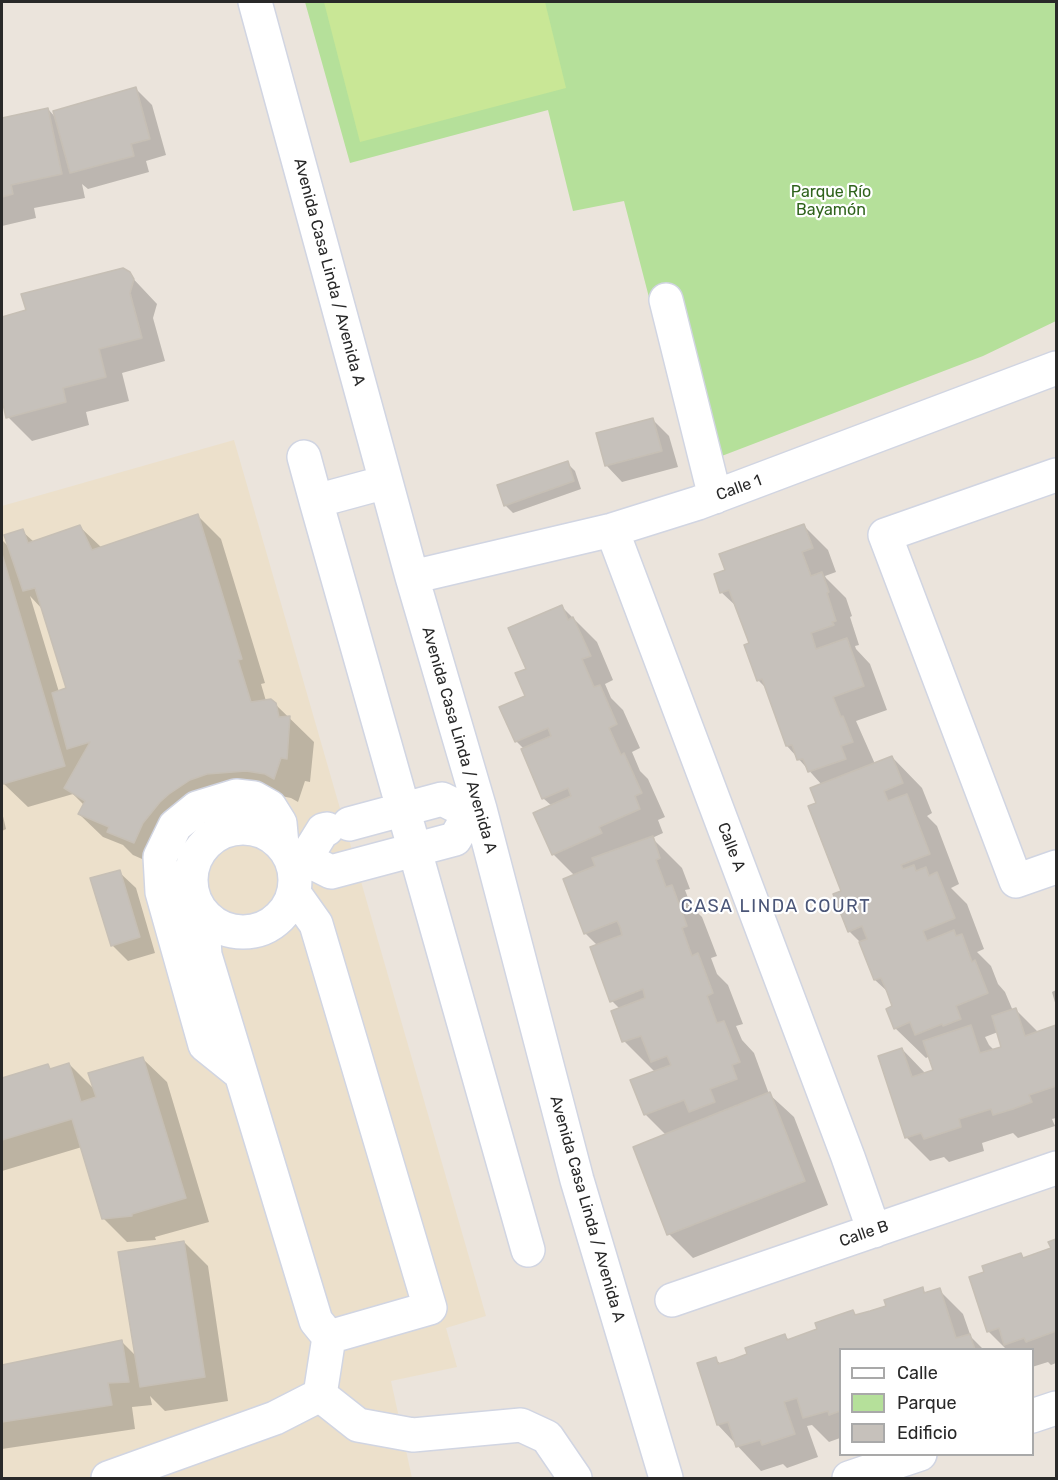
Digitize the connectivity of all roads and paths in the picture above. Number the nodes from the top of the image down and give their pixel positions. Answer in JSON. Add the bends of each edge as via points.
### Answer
{"nodes":[{"id":1,"x":255,"y":2,"type":"edge"},
{"id":2,"x":666,"y":300,"type":"dead end"},
{"id":3,"x":1056,"y":368,"type":"edge"},
{"id":4,"x":304,"y":457,"type":"dead end"},
{"id":5,"x":1056,"y":475,"type":"edge"},
{"id":6,"x":386,"y":482,"type":"junction"},
{"id":7,"x":715,"y":497,"type":"junction"},
{"id":8,"x":316,"y":501,"type":"junction"},
{"id":9,"x":612,"y":530,"type":"junction"},
{"id":10,"x":412,"y":577,"type":"junction"},
{"id":11,"x":403,"y":810,"type":"junction"},
{"id":12,"x":475,"y":811,"type":"junction"},
{"id":13,"x":414,"y":850,"type":"junction"},
{"id":14,"x":293,"y":865,"type":"junction"},
{"id":15,"x":1056,"y":867,"type":"edge"},
{"id":16,"x":202,"y":913,"type":"junction"},
{"id":17,"x":241,"y":1074,"type":"junction"},
{"id":18,"x":1056,"y":1168,"type":"edge"},
{"id":19,"x":874,"y":1231,"type":"junction"},
{"id":20,"x":528,"y":1250,"type":"dead end"},
{"id":21,"x":672,"y":1300,"type":"dead end"},
{"id":22,"x":329,"y":1337,"type":"junction"},
{"id":23,"x":320,"y":1395,"type":"junction"},
{"id":24,"x":1056,"y":1408,"type":"edge"},
{"id":25,"x":1034,"y":1415,"type":"edge"},
{"id":26,"x":917,"y":1456,"type":"edge"},
{"id":27,"x":108,"y":1479,"type":"edge"},
{"id":28,"x":575,"y":1479,"type":"edge"},
{"id":29,"x":666,"y":1479,"type":"edge"},
{"id":30,"x":849,"y":1479,"type":"edge"}],
"edges":[{"from":1,"to":6,"type":"street","name":"Avenida Casa Linda / Avenida A"},
{"from":2,"to":7,"type":"street"},
{"from":3,"to":7,"type":"street","name":"Calle 1"},
{"from":4,"to":8,"type":"street"},
{"from":5,"to":15,"type":"street","via":[[885,535],[1016,881]]},
{"from":6,"to":8,"type":"street"},
{"from":6,"to":10,"type":"street","name":"Avenida Casa Linda / Avenida A"},
{"from":7,"to":9,"type":"street","name":"Calle 1"},
{"from":8,"to":11,"type":"street"},
{"from":9,"to":10,"type":"street","name":"Calle 1"},
{"from":9,"to":19,"type":"street","name":"Calle A"},
{"from":10,"to":12,"type":"street","name":"Avenida Casa Linda / Avenida A"},
{"from":11,"to":12,"type":"street","via":[[442,799]]},
{"from":11,"to":13,"type":"street"},
{"from":11,"to":14,"type":"street","via":[[322,830]]},
{"from":12,"to":13,"type":"street","via":[[455,839]]},
{"from":12,"to":29,"type":"street","name":"Avenida Casa Linda / Avenida A","via":[[577,1180]]},
{"from":13,"to":14,"type":"street","via":[[331,872]]},
{"from":13,"to":20,"type":"street"},
{"from":14,"to":16,"type":"street","via":[[288,908],[263,930],[230,932]]},
{"from":14,"to":16,"type":"street","via":[[267,833],[250,828],[232,829],[215,836],[202,848],[190,881]]},
{"from":14,"to":17,"type":"street","via":[[280,823],[270,807],[254,798],[236,796],[197,808],[175,826],[160,856],[162,892],[205,1045]]},
{"from":14,"to":22,"type":"street","via":[[316,924],[430,1308]]},
{"from":16,"to":17,"type":"street","via":[[205,956]]},
{"from":17,"to":22,"type":"street","via":[[316,1321]]},
{"from":18,"to":19,"type":"street","name":"Calle B"},
{"from":19,"to":21,"type":"street","name":"Calle B"},
{"from":22,"to":23,"type":"street"},
{"from":23,"to":27,"type":"street","via":[[275,1418]]},
{"from":23,"to":28,"type":"street","via":[[358,1425],[413,1435],[521,1425],[547,1437]]},
{"from":24,"to":25,"type":"street"},
{"from":26,"to":30,"type":"street"}]}
